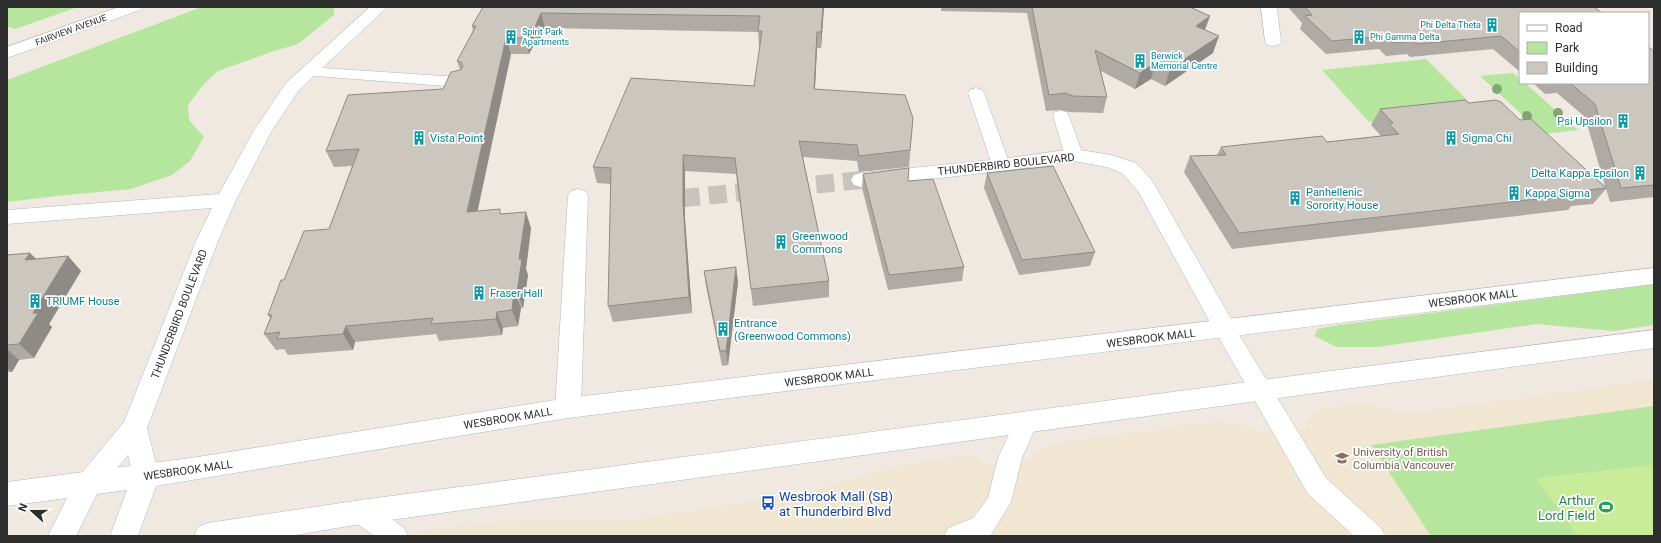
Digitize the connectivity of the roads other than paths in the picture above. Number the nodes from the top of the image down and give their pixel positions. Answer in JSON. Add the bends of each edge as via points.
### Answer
{"nodes":[{"id":1,"x":134,"y":7,"type":"edge"},
{"id":2,"x":379,"y":7,"type":"edge"},
{"id":3,"x":1269,"y":7,"type":"edge"},
{"id":4,"x":1273,"y":41,"type":"dead end"},
{"id":5,"x":7,"y":53,"type":"edge"},
{"id":6,"x":308,"y":72,"type":"junction"},
{"id":7,"x":459,"y":82,"type":"edge"},
{"id":8,"x":976,"y":93,"type":"dead end"},
{"id":9,"x":1061,"y":116,"type":"edge"},
{"id":10,"x":1074,"y":156,"type":"junction"},
{"id":11,"x":1001,"y":165,"type":"junction"},
{"id":12,"x":860,"y":180,"type":"tunnel mouth"},
{"id":13,"x":578,"y":196,"type":"dead end"},
{"id":14,"x":226,"y":200,"type":"junction"},
{"id":15,"x":7,"y":217,"type":"edge"},
{"id":16,"x":1654,"y":276,"type":"edge"},
{"id":17,"x":1225,"y":329,"type":"junction"},
{"id":18,"x":1654,"y":339,"type":"edge"},
{"id":19,"x":1260,"y":390,"type":"junction"},
{"id":20,"x":568,"y":408,"type":"junction"},
{"id":21,"x":1026,"y":422,"type":"junction"},
{"id":22,"x":134,"y":428,"type":"junction"},
{"id":23,"x":146,"y":476,"type":"junction"},
{"id":24,"x":89,"y":483,"type":"junction"},
{"id":25,"x":7,"y":494,"type":"edge"},
{"id":26,"x":361,"y":512,"type":"junction"},
{"id":27,"x":62,"y":536,"type":"edge"},
{"id":28,"x":124,"y":536,"type":"edge"},
{"id":29,"x":208,"y":536,"type":"edge"},
{"id":30,"x":395,"y":536,"type":"edge"},
{"id":31,"x":957,"y":536,"type":"edge"},
{"id":32,"x":1372,"y":536,"type":"edge"}],
"edges":[{"from":1,"to":5,"type":"main road","name":"FAIRVIEW AVENUE"},
{"from":2,"to":6,"type":"main road","name":"THUNDERBIRD BOULEVARD"},
{"from":3,"to":4,"type":"main road"},
{"from":6,"to":7,"type":"lane"},
{"from":6,"to":14,"type":"main road","name":"THUNDERBIRD BOULEVARD","via":[[292,87],[262,132]]},
{"from":8,"to":11,"type":"lane"},
{"from":9,"to":10,"type":"lane"},
{"from":10,"to":11,"type":"main road","name":"THUNDERBIRD BOULEVARD"},
{"from":10,"to":17,"type":"main road","name":"THUNDERBIRD BOULEVARD","via":[[1111,162],[1129,168],[1146,187]]},
{"from":11,"to":12,"type":"main road","name":"THUNDERBIRD BOULEVARD"},
{"from":13,"to":20,"type":"main road"},
{"from":14,"to":15,"type":"main road"},
{"from":14,"to":22,"type":"main road","name":"THUNDERBIRD BOULEVARD","via":[[207,241]]},
{"from":16,"to":17,"type":"main road","name":"WESBROOK MALL"},
{"from":17,"to":19,"type":"lane"},
{"from":17,"to":20,"type":"main road","name":"WESBROOK MALL"},
{"from":18,"to":19,"type":"main road"},
{"from":19,"to":21,"type":"main road"},
{"from":19,"to":32,"type":"lane","via":[[1317,486]]},
{"from":20,"to":23,"type":"main road","name":"WESBROOK MALL"},
{"from":21,"to":26,"type":"main road"},
{"from":21,"to":31,"type":"lane","via":[[1010,458],[999,502],[982,527]]},
{"from":22,"to":23,"type":"main road"},
{"from":22,"to":24,"type":"main road","name":"THUNDERBIRD BOULEVARD"},
{"from":23,"to":24,"type":"main road","name":"WESBROOK MALL"},
{"from":23,"to":28,"type":"main road"},
{"from":24,"to":25,"type":"main road","name":"WESBROOK MALL"},
{"from":24,"to":27,"type":"main road","name":"THUNDERBIRD BOULEVARD"},
{"from":26,"to":29,"type":"main road"},
{"from":26,"to":30,"type":"lane"}]}
